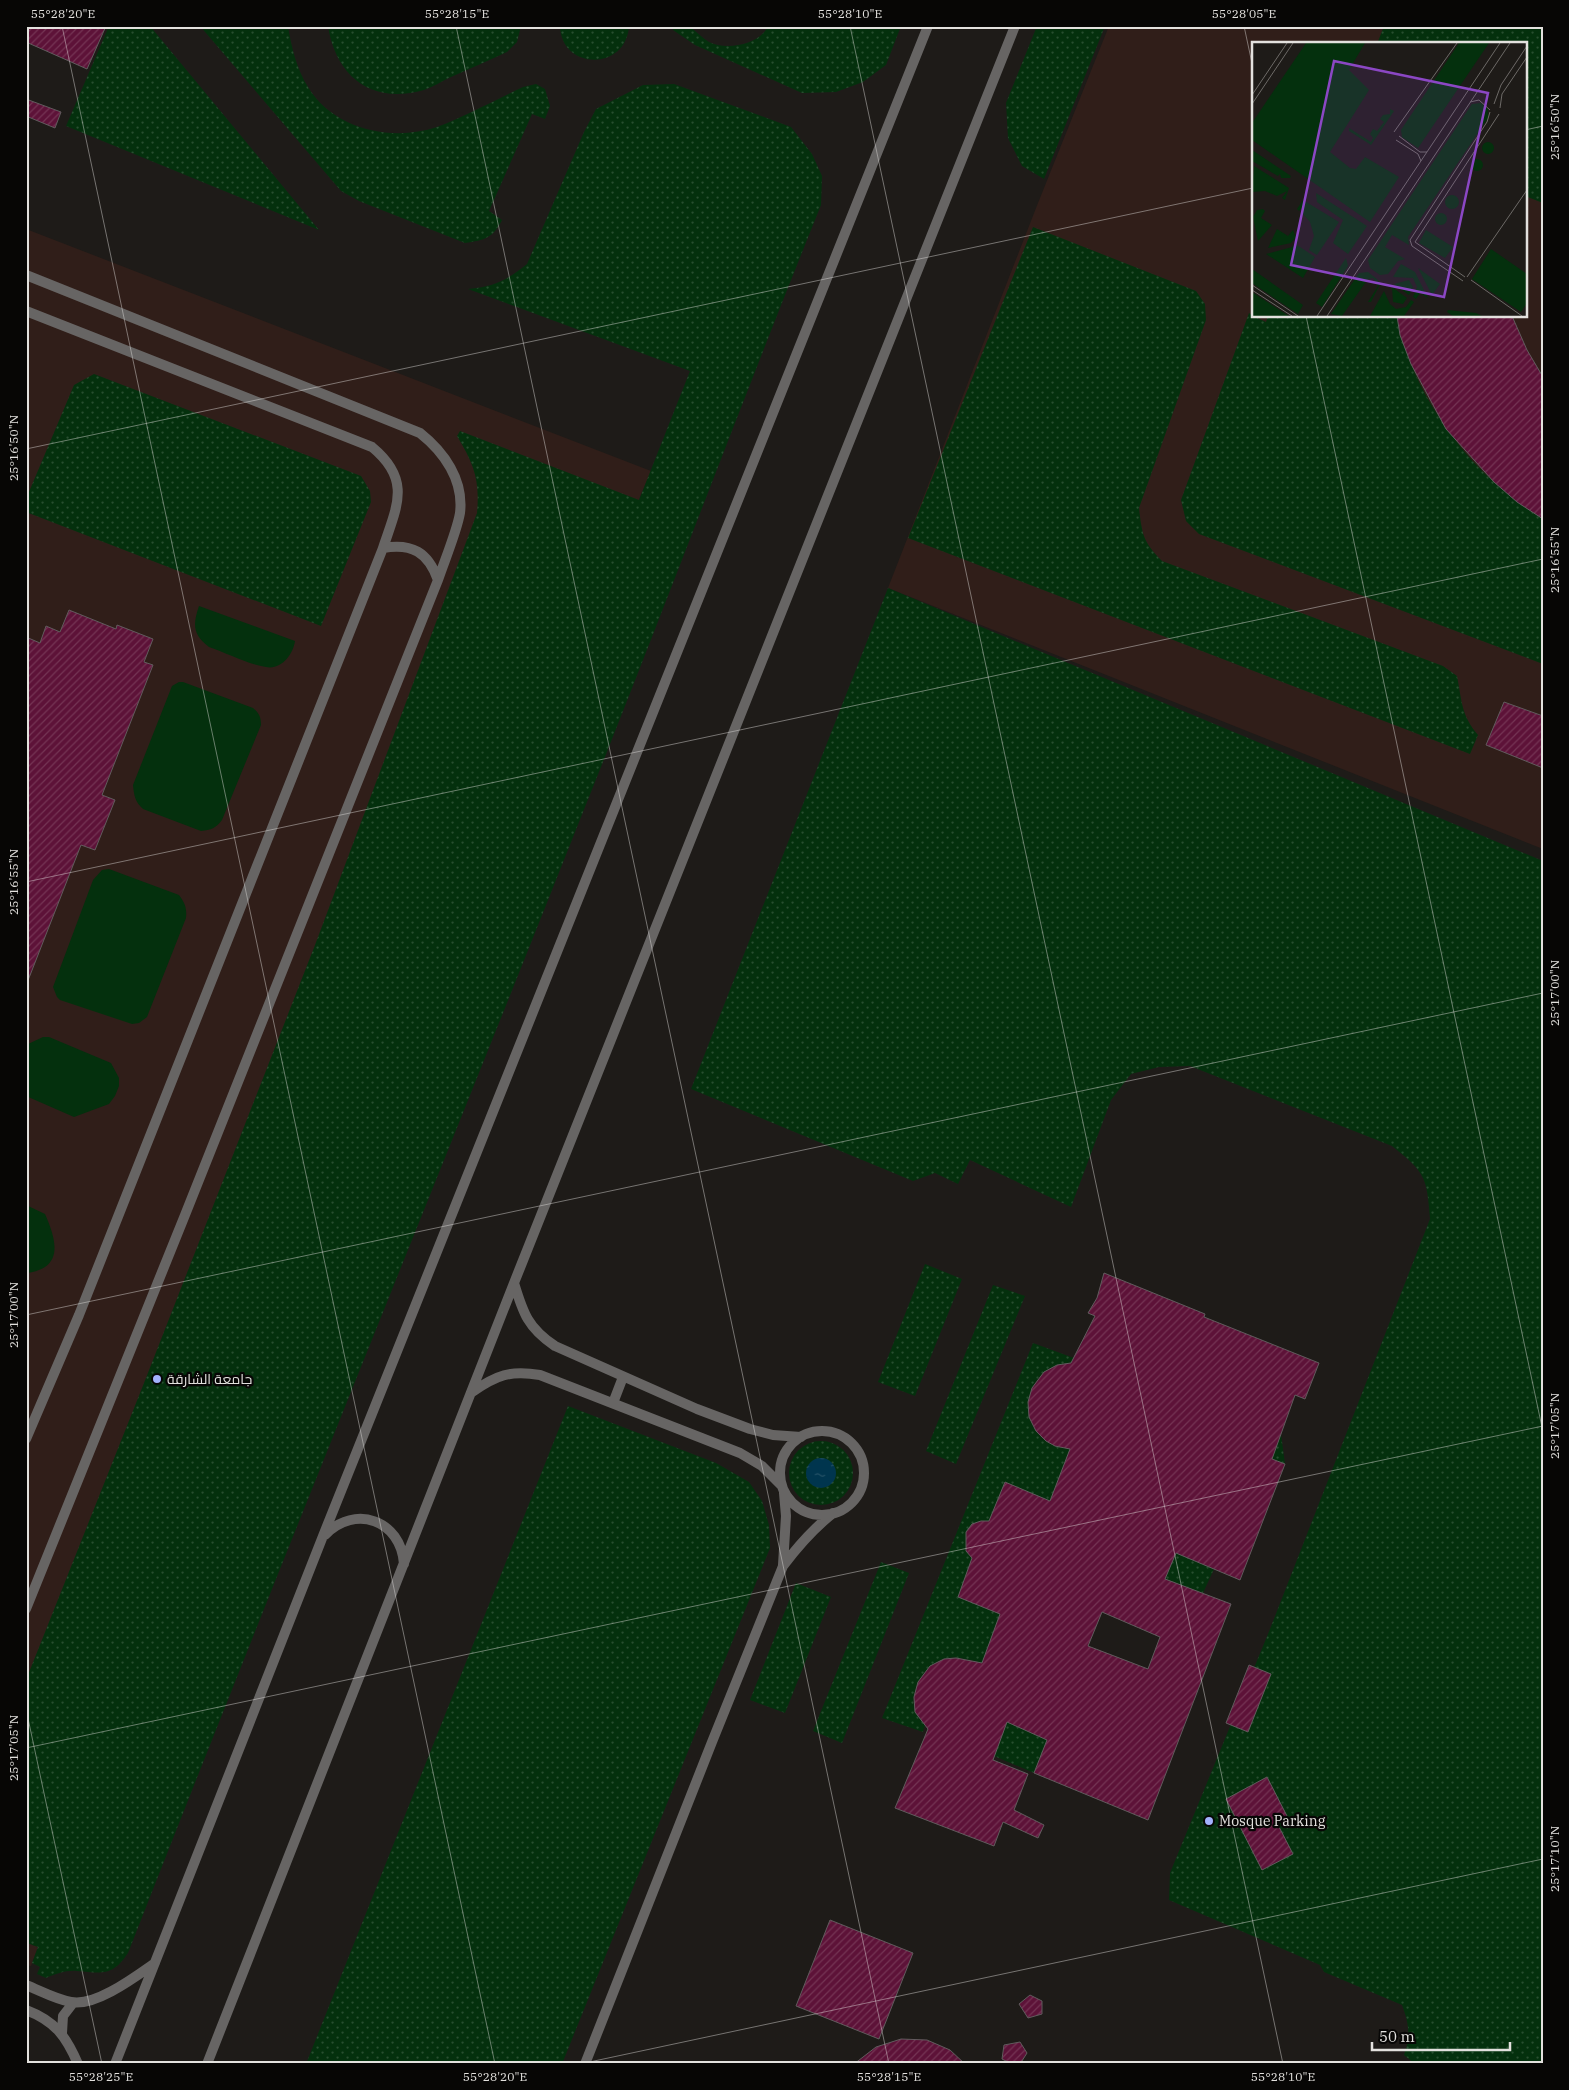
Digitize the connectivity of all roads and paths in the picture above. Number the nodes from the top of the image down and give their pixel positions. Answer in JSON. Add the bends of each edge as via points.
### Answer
{"nodes":[{"id":1,"x":928,"y":26,"type":"edge"},
{"id":2,"x":1015,"y":26,"type":"edge"},
{"id":3,"x":26,"y":275,"type":"edge"},
{"id":4,"x":26,"y":311,"type":"edge"},
{"id":5,"x":383,"y":548,"type":"junction"},
{"id":6,"x":438,"y":580,"type":"junction"},
{"id":7,"x":514,"y":1283,"type":"junction"},
{"id":8,"x":624,"y":1377,"type":"junction"},
{"id":9,"x":472,"y":1392,"type":"junction"},
{"id":10,"x":613,"y":1403,"type":"junction"},
{"id":11,"x":801,"y":1437,"type":"junction"},
{"id":12,"x":26,"y":1439,"type":"edge"},
{"id":13,"x":783,"y":1488,"type":"junction"},
{"id":14,"x":833,"y":1513,"type":"junction"},
{"id":15,"x":323,"y":1536,"type":"junction"},
{"id":16,"x":404,"y":1564,"type":"junction"},
{"id":17,"x":783,"y":1566,"type":"junction"},
{"id":18,"x":26,"y":1609,"type":"edge"},
{"id":19,"x":155,"y":1964,"type":"junction"},
{"id":20,"x":26,"y":1986,"type":"edge"},
{"id":21,"x":73,"y":2003,"type":"junction"},
{"id":22,"x":26,"y":2010,"type":"edge"},
{"id":23,"x":62,"y":2033,"type":"junction"},
{"id":24,"x":78,"y":2064,"type":"edge"},
{"id":25,"x":115,"y":2064,"type":"edge"},
{"id":26,"x":207,"y":2064,"type":"edge"},
{"id":27,"x":585,"y":2064,"type":"edge"}],
"edges":[{"from":1,"to":15,"type":"street"},
{"from":2,"to":7,"type":"street"},
{"from":3,"to":6,"type":"street","via":[[420,433],[446,459],[459,495],[460,514]]},
{"from":4,"to":5,"type":"street","via":[[372,447],[385,457],[399,486],[399,502]]},
{"from":5,"to":6,"type":"street","via":[[397,545],[412,548],[433,566]]},
{"from":5,"to":12,"type":"street","via":[[79,1315]]},
{"from":6,"to":18,"type":"street"},
{"from":7,"to":8,"type":"street","via":[[528,1322],[541,1337]]},
{"from":7,"to":9,"type":"street"},
{"from":8,"to":10,"type":"street"},
{"from":8,"to":11,"type":"street","via":[[750,1429]]},
{"from":9,"to":10,"type":"street","via":[[505,1374],[522,1372],[540,1375]]},
{"from":9,"to":16,"type":"street"},
{"from":10,"to":13,"type":"street","via":[[753,1459]]},
{"from":11,"to":13,"type":"street","via":[[783,1458],[780,1472]]},
{"from":11,"to":14,"type":"street","via":[[818,1432],[840,1435],[850,1442],[860,1457],[864,1477],[860,1490],[854,1500]]},
{"from":13,"to":14,"type":"street","via":[[790,1500],[804,1511],[821,1515]]},
{"from":13,"to":17,"type":"street","via":[[786,1533]]},
{"from":14,"to":17,"type":"street","via":[[808,1535]]},
{"from":15,"to":16,"type":"street","via":[[339,1523],[349,1520],[360,1518],[379,1523],[388,1528],[400,1544]]},
{"from":15,"to":19,"type":"street"},
{"from":16,"to":26,"type":"street"},
{"from":17,"to":27,"type":"street"},
{"from":19,"to":21,"type":"street","via":[[113,1991]]},
{"from":19,"to":25,"type":"street"},
{"from":20,"to":21,"type":"street"},
{"from":21,"to":23,"type":"street","via":[[64,2016]]},
{"from":22,"to":23,"type":"street","via":[[49,2021]]},
{"from":23,"to":24,"type":"street"}]}
